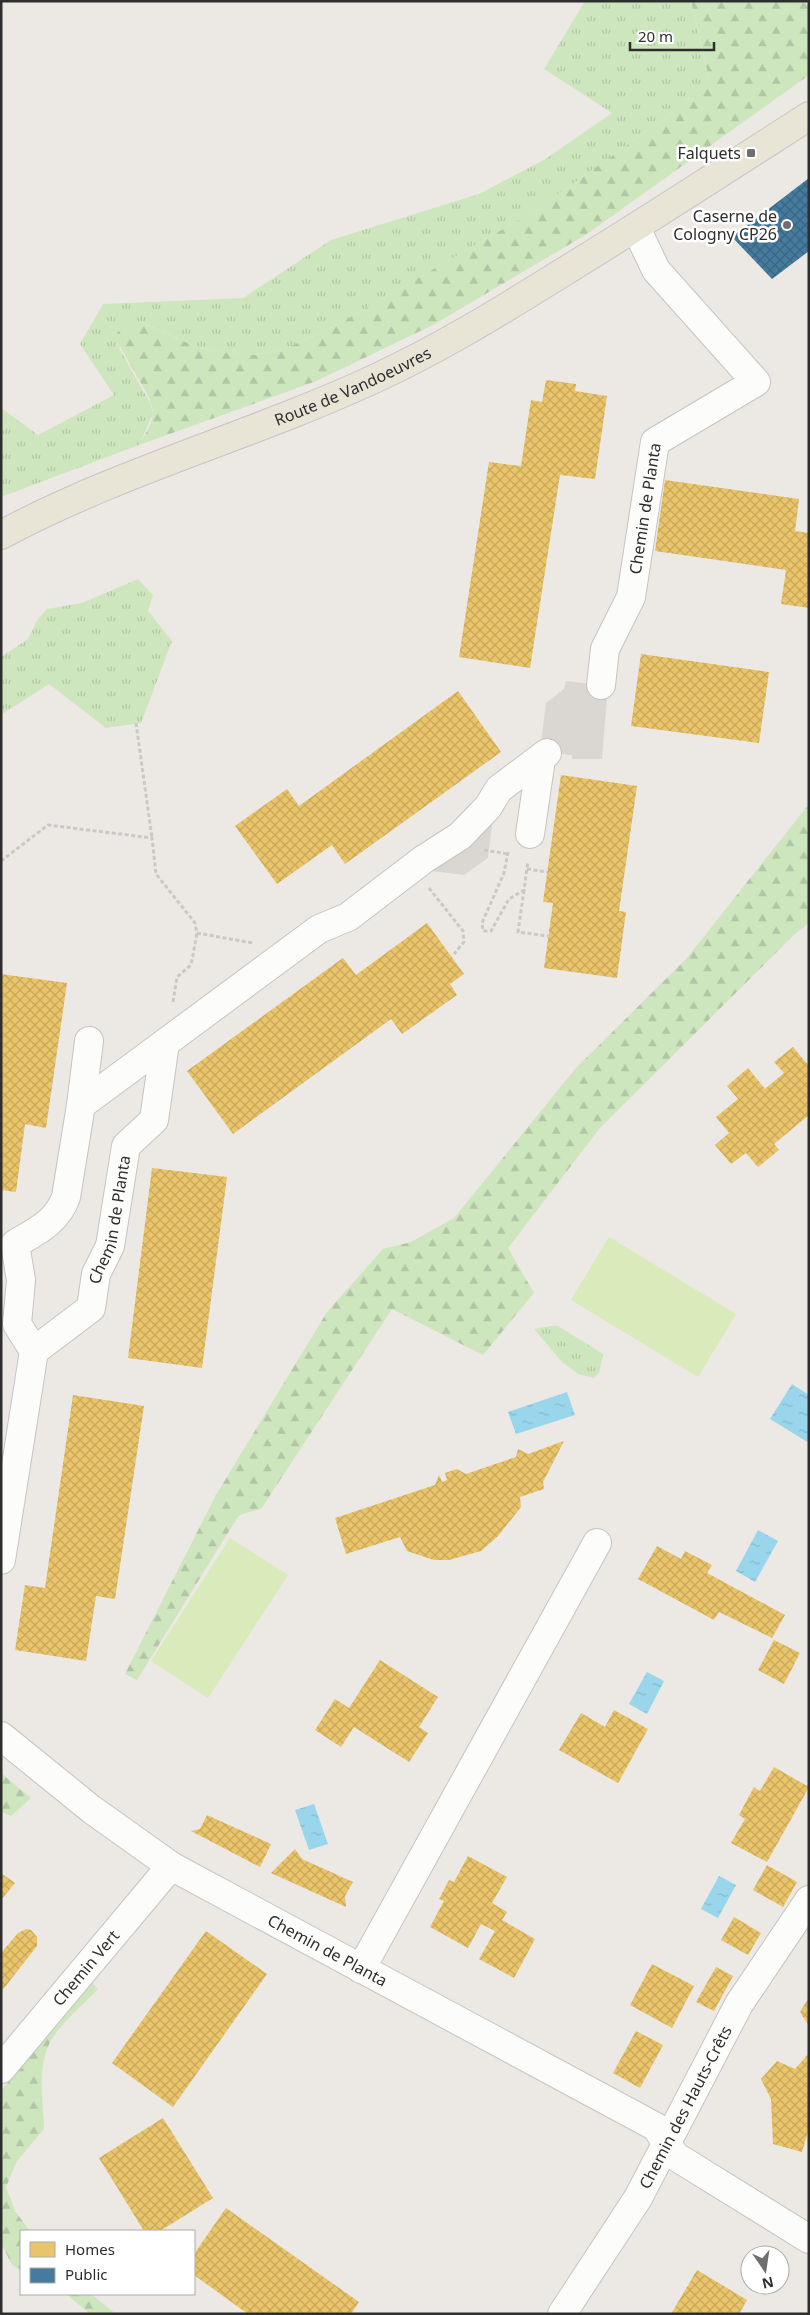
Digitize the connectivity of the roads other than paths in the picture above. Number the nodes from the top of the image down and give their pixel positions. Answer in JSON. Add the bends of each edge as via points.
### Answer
{"nodes":[{"id":1,"x":809,"y":116,"type":"edge"},
{"id":2,"x":636,"y":228,"type":"junction"},
{"id":3,"x":1,"y":534,"type":"edge"},
{"id":4,"x":601,"y":685,"type":"dead end"},
{"id":5,"x":522,"y":845,"type":"road end"},
{"id":6,"x":89,"y":1041,"type":"dead end"},
{"id":7,"x":167,"y":1042,"type":"junction"},
{"id":8,"x":81,"y":1105,"type":"junction"},
{"id":9,"x":8,"y":1241,"type":"edge"},
{"id":10,"x":34,"y":1351,"type":"junction"},
{"id":11,"x":597,"y":1543,"type":"dead end"},
{"id":12,"x":1,"y":1560,"type":"edge"},
{"id":13,"x":1,"y":1736,"type":"edge"},
{"id":14,"x":172,"y":1866,"type":"junction"},
{"id":15,"x":809,"y":1900,"type":"edge"},
{"id":16,"x":361,"y":1969,"type":"junction"},
{"id":17,"x":1,"y":2069,"type":"edge"},
{"id":18,"x":667,"y":2143,"type":"junction"},
{"id":19,"x":809,"y":2239,"type":"edge"},
{"id":20,"x":562,"y":2314,"type":"edge"}],
"edges":[{"from":1,"to":2,"type":"main road","name":"Route de Vandoeuvres"},
{"from":2,"to":3,"type":"main road","name":"Route de Vandoeuvres","via":[[447,344],[375,379],[302,411],[133,473]]},
{"from":2,"to":4,"type":"street","name":"Chemin de Planta","via":[[656,270],[756,382],[655,442],[632,598],[605,649]]},
{"from":5,"to":7,"type":"street","via":[[544,756],[499,789],[488,807],[460,836],[348,917],[319,929]]},
{"from":6,"to":8,"type":"street"},
{"from":7,"to":8,"type":"street"},
{"from":7,"to":10,"type":"street","name":"Chemin de Planta","via":[[154,1120],[126,1146],[110,1246],[96,1274],[91,1308]]},
{"from":8,"to":9,"type":"street","via":[[61,1210],[47,1226]]},
{"from":9,"to":10,"type":"street","via":[[22,1280],[17,1324]]},
{"from":10,"to":12,"type":"street"},
{"from":11,"to":16,"type":"street"},
{"from":13,"to":14,"type":"street","name":"Chemin de Planta","via":[[91,1809]]},
{"from":14,"to":16,"type":"street","name":"Chemin de Planta"},
{"from":14,"to":17,"type":"street","name":"Chemin Vert"},
{"from":15,"to":18,"type":"street","name":"Chemin des Hauts-Crêts","via":[[739,2004]]},
{"from":16,"to":18,"type":"street","name":"Chemin de Planta","via":[[656,2127]]},
{"from":18,"to":19,"type":"street","name":"Chemin de Planta","via":[[675,2156]]},
{"from":18,"to":20,"type":"street","name":"Chemin des Hauts-Crêts","via":[[638,2198]]}]}
